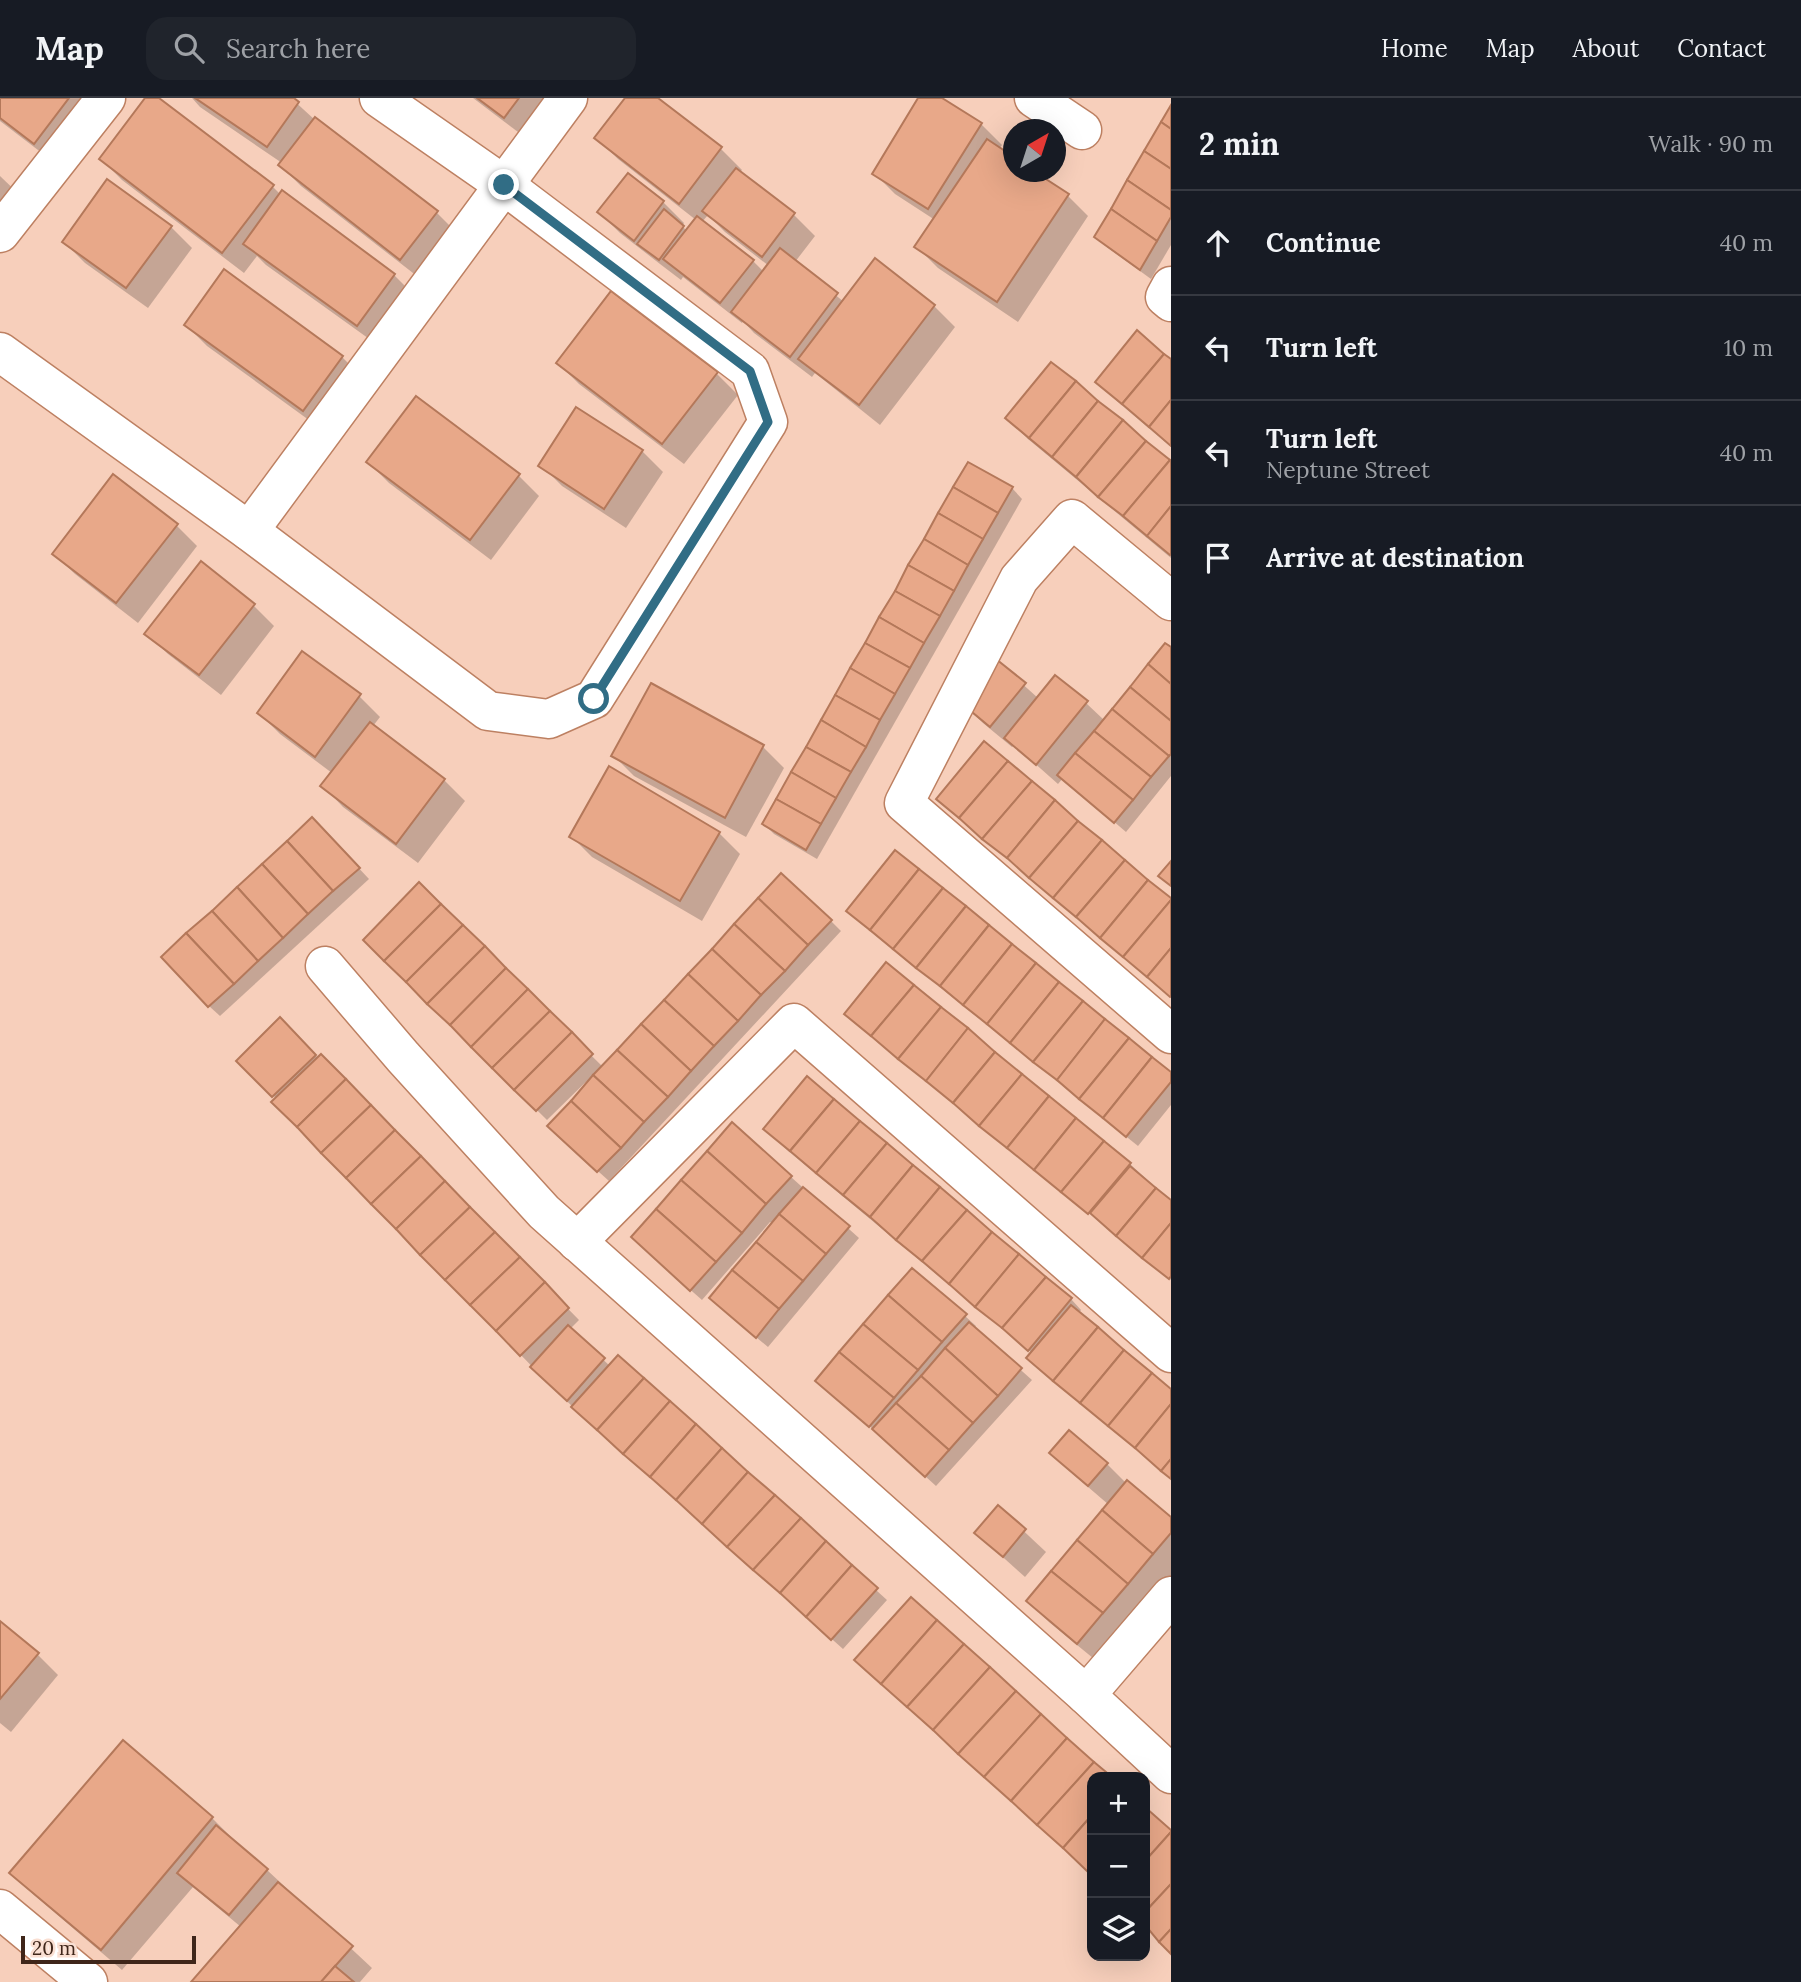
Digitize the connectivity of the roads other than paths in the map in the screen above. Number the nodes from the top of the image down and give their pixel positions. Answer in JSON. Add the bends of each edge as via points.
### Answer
{"nodes":[{"id":1,"x":106,"y":98,"type":"edge"},
{"id":2,"x":379,"y":98,"type":"edge"},
{"id":3,"x":568,"y":98,"type":"edge"},
{"id":4,"x":1034,"y":98,"type":"edge"},
{"id":5,"x":1082,"y":130,"type":"dead end"},
{"id":6,"x":504,"y":185,"type":"junction"},
{"id":7,"x":0,"y":233,"type":"edge"},
{"id":8,"x":1171,"y":286,"type":"edge"},
{"id":9,"x":1171,"y":302,"type":"edge"},
{"id":10,"x":0,"y":352,"type":"edge"},
{"id":11,"x":249,"y":531,"type":"junction"},
{"id":12,"x":1171,"y":601,"type":"edge"},
{"id":13,"x":325,"y":966,"type":"dead end"},
{"id":14,"x":1171,"y":1034,"type":"edge"},
{"id":15,"x":578,"y":1242,"type":"junction"},
{"id":16,"x":1171,"y":1353,"type":"edge"},
{"id":17,"x":1171,"y":1596,"type":"edge"},
{"id":18,"x":1086,"y":1695,"type":"junction"},
{"id":19,"x":1171,"y":1774,"type":"edge"},
{"id":20,"x":0,"y":1909,"type":"edge"},
{"id":21,"x":88,"y":1982,"type":"edge"}],
"edges":[{"from":1,"to":7,"type":"street"},
{"from":2,"to":6,"type":"street"},
{"from":3,"to":6,"type":"street"},
{"from":4,"to":5,"type":"street"},
{"from":6,"to":11,"type":"street"},
{"from":6,"to":11,"type":"street","via":[[750,371],[768,422],[594,699],[549,719],[488,710]]},
{"from":8,"to":9,"type":"street","via":[[1165,297]]},
{"from":10,"to":11,"type":"street"},
{"from":12,"to":14,"type":"street","via":[[1072,519],[1019,579],[904,803]]},
{"from":13,"to":15,"type":"street","via":[[544,1212]]},
{"from":15,"to":16,"type":"street","via":[[794,1023]]},
{"from":15,"to":18,"type":"street"},
{"from":17,"to":18,"type":"street"},
{"from":18,"to":19,"type":"street"},
{"from":20,"to":21,"type":"street"}]}
